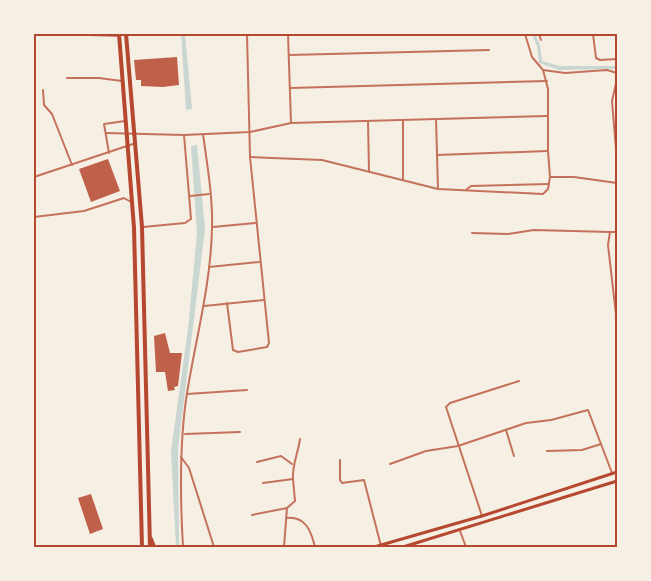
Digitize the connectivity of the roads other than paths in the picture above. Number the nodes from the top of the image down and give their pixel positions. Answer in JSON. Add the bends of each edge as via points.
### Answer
{"nodes":[{"id":1,"x":60,"y":34,"type":"edge"},
{"id":2,"x":126,"y":34,"type":"edge"},
{"id":3,"x":246,"y":34,"type":"edge"},
{"id":4,"x":288,"y":34,"type":"edge"},
{"id":5,"x":526,"y":34,"type":"edge"},
{"id":6,"x":539,"y":34,"type":"edge"},
{"id":7,"x":593,"y":34,"type":"edge"},
{"id":8,"x":119,"y":35,"type":"edge"},
{"id":9,"x":541,"y":40,"type":"dead end"},
{"id":10,"x":490,"y":50,"type":"dead end"},
{"id":11,"x":289,"y":55,"type":"junction"},
{"id":12,"x":617,"y":60,"type":"edge"},
{"id":13,"x":543,"y":70,"type":"junction"},
{"id":14,"x":617,"y":73,"type":"edge"},
{"id":15,"x":67,"y":78,"type":"dead end"},
{"id":16,"x":617,"y":79,"type":"edge"},
{"id":17,"x":123,"y":81,"type":"junction"},
{"id":18,"x":547,"y":81,"type":"junction"},
{"id":19,"x":290,"y":88,"type":"junction"},
{"id":20,"x":43,"y":90,"type":"dead end"},
{"id":21,"x":548,"y":116,"type":"junction"},
{"id":22,"x":436,"y":119,"type":"junction"},
{"id":23,"x":403,"y":120,"type":"junction"},
{"id":24,"x":125,"y":121,"type":"junction"},
{"id":25,"x":368,"y":121,"type":"junction"},
{"id":26,"x":291,"y":123,"type":"junction"},
{"id":27,"x":126,"y":132,"type":"junction"},
{"id":28,"x":134,"y":132,"type":"junction"},
{"id":29,"x":250,"y":132,"type":"junction"},
{"id":30,"x":106,"y":133,"type":"junction"},
{"id":31,"x":184,"y":134,"type":"junction"},
{"id":32,"x":204,"y":134,"type":"junction"},
{"id":33,"x":135,"y":143,"type":"junction"},
{"id":34,"x":126,"y":146,"type":"junction"},
{"id":35,"x":548,"y":151,"type":"junction"},
{"id":36,"x":109,"y":153,"type":"junction"},
{"id":37,"x":437,"y":155,"type":"junction"},
{"id":38,"x":250,"y":157,"type":"junction"},
{"id":39,"x":617,"y":161,"type":"edge"},
{"id":40,"x":72,"y":165,"type":"junction"},
{"id":41,"x":369,"y":171,"type":"junction"},
{"id":42,"x":34,"y":177,"type":"edge"},
{"id":43,"x":550,"y":177,"type":"junction"},
{"id":44,"x":403,"y":180,"type":"junction"},
{"id":45,"x":617,"y":183,"type":"edge"},
{"id":46,"x":549,"y":184,"type":"junction"},
{"id":47,"x":438,"y":189,"type":"junction"},
{"id":48,"x":465,"y":191,"type":"junction"},
{"id":49,"x":208,"y":195,"type":"junction"},
{"id":50,"x":191,"y":196,"type":"junction"},
{"id":51,"x":132,"y":202,"type":"junction"},
{"id":52,"x":34,"y":217,"type":"edge"},
{"id":53,"x":255,"y":222,"type":"junction"},
{"id":54,"x":142,"y":227,"type":"junction"},
{"id":55,"x":212,"y":227,"type":"junction"},
{"id":56,"x":610,"y":232,"type":"junction"},
{"id":57,"x":617,"y":232,"type":"edge"},
{"id":58,"x":472,"y":233,"type":"dead end"},
{"id":59,"x":259,"y":262,"type":"junction"},
{"id":60,"x":208,"y":267,"type":"junction"},
{"id":61,"x":264,"y":300,"type":"junction"},
{"id":62,"x":227,"y":303,"type":"junction"},
{"id":63,"x":204,"y":306,"type":"junction"},
{"id":64,"x":616,"y":306,"type":"edge"},
{"id":65,"x":617,"y":323,"type":"edge"},
{"id":66,"x":519,"y":381,"type":"dead end"},
{"id":67,"x":247,"y":390,"type":"dead end"},
{"id":68,"x":187,"y":394,"type":"junction"},
{"id":69,"x":506,"y":430,"type":"junction"},
{"id":70,"x":240,"y":432,"type":"dead end"},
{"id":71,"x":184,"y":434,"type":"junction"},
{"id":72,"x":300,"y":439,"type":"dead end"},
{"id":73,"x":601,"y":444,"type":"junction"},
{"id":74,"x":458,"y":446,"type":"junction"},
{"id":75,"x":547,"y":451,"type":"dead end"},
{"id":76,"x":514,"y":456,"type":"dead end"},
{"id":77,"x":181,"y":457,"type":"junction"},
{"id":78,"x":340,"y":460,"type":"dead end"},
{"id":79,"x":257,"y":462,"type":"dead end"},
{"id":80,"x":292,"y":464,"type":"junction"},
{"id":81,"x":390,"y":464,"type":"dead end"},
{"id":82,"x":617,"y":472,"type":"edge"},
{"id":83,"x":612,"y":473,"type":"junction"},
{"id":84,"x":293,"y":479,"type":"junction"},
{"id":85,"x":617,"y":481,"type":"edge"},
{"id":86,"x":263,"y":483,"type":"dead end"},
{"id":87,"x":287,"y":508,"type":"junction"},
{"id":88,"x":252,"y":515,"type":"dead end"},
{"id":89,"x":482,"y":516,"type":"junction"},
{"id":90,"x":286,"y":518,"type":"junction"},
{"id":91,"x":460,"y":529,"type":"junction"},
{"id":92,"x":150,"y":536,"type":"junction"},
{"id":93,"x":382,"y":546,"type":"junction"},
{"id":94,"x":142,"y":547,"type":"edge"},
{"id":95,"x":150,"y":547,"type":"edge"},
{"id":96,"x":154,"y":547,"type":"edge"},
{"id":97,"x":183,"y":547,"type":"edge"},
{"id":98,"x":214,"y":547,"type":"edge"},
{"id":99,"x":284,"y":547,"type":"edge"},
{"id":100,"x":315,"y":547,"type":"edge"},
{"id":101,"x":374,"y":547,"type":"edge"},
{"id":102,"x":404,"y":547,"type":"edge"},
{"id":103,"x":466,"y":547,"type":"edge"}],
"edges":[{"from":1,"to":8,"type":"street"},
{"from":2,"to":28,"type":"highway"},
{"from":3,"to":29,"type":"street"},
{"from":4,"to":11,"type":"street"},
{"from":5,"to":13,"type":"street","via":[[532,57]]},
{"from":6,"to":9,"type":"street"},
{"from":7,"to":12,"type":"street","via":[[596,58]]},
{"from":8,"to":17,"type":"highway"},
{"from":10,"to":11,"type":"street"},
{"from":11,"to":19,"type":"street"},
{"from":13,"to":14,"type":"street","via":[[573,73],[607,70]]},
{"from":13,"to":18,"type":"street"},
{"from":15,"to":17,"type":"street"},
{"from":16,"to":39,"type":"street","via":[[612,101]]},
{"from":17,"to":24,"type":"highway"},
{"from":18,"to":19,"type":"street"},
{"from":18,"to":21,"type":"street"},
{"from":19,"to":26,"type":"street"},
{"from":20,"to":40,"type":"street","via":[[44,105],[52,114]]},
{"from":21,"to":22,"type":"street"},
{"from":21,"to":35,"type":"street"},
{"from":22,"to":23,"type":"street"},
{"from":22,"to":37,"type":"street"},
{"from":23,"to":25,"type":"street"},
{"from":23,"to":44,"type":"street"},
{"from":24,"to":27,"type":"highway"},
{"from":24,"to":30,"type":"street","via":[[107,122],[104,124]]},
{"from":25,"to":26,"type":"street"},
{"from":25,"to":41,"type":"street"},
{"from":26,"to":29,"type":"street"},
{"from":27,"to":28,"type":"street"},
{"from":27,"to":30,"type":"street"},
{"from":27,"to":34,"type":"highway"},
{"from":28,"to":31,"type":"street"},
{"from":28,"to":33,"type":"highway"},
{"from":29,"to":32,"type":"street"},
{"from":29,"to":38,"type":"street"},
{"from":30,"to":36,"type":"street"},
{"from":31,"to":32,"type":"street"},
{"from":31,"to":50,"type":"street"},
{"from":32,"to":49,"type":"street"},
{"from":33,"to":34,"type":"street"},
{"from":33,"to":54,"type":"highway"},
{"from":34,"to":36,"type":"street"},
{"from":34,"to":51,"type":"highway"},
{"from":35,"to":37,"type":"street"},
{"from":35,"to":43,"type":"street"},
{"from":36,"to":40,"type":"street"},
{"from":37,"to":47,"type":"street"},
{"from":38,"to":41,"type":"street","via":[[309,158]]},
{"from":38,"to":53,"type":"street"},
{"from":40,"to":42,"type":"street"},
{"from":41,"to":44,"type":"street"},
{"from":43,"to":45,"type":"street"},
{"from":43,"to":46,"type":"street"},
{"from":44,"to":47,"type":"street"},
{"from":46,"to":48,"type":"street","via":[[471,186]]},
{"from":46,"to":48,"type":"street","via":[[546,192],[536,195]]},
{"from":47,"to":48,"type":"street"},
{"from":49,"to":50,"type":"street"},
{"from":49,"to":55,"type":"street"},
{"from":50,"to":54,"type":"street","via":[[190,221]]},
{"from":51,"to":52,"type":"street","via":[[124,198],[84,211]]},
{"from":51,"to":94,"type":"highway"},
{"from":53,"to":55,"type":"street"},
{"from":53,"to":59,"type":"street"},
{"from":54,"to":92,"type":"highway"},
{"from":55,"to":60,"type":"street"},
{"from":56,"to":57,"type":"street"},
{"from":56,"to":58,"type":"street","via":[[534,230],[508,234]]},
{"from":56,"to":64,"type":"street","via":[[608,245]]},
{"from":59,"to":60,"type":"street"},
{"from":59,"to":61,"type":"street"},
{"from":60,"to":63,"type":"street"},
{"from":61,"to":62,"type":"street"},
{"from":61,"to":62,"type":"street","via":[[269,345],[238,352],[232,347]]},
{"from":62,"to":63,"type":"street"},
{"from":63,"to":68,"type":"street"},
{"from":64,"to":65,"type":"street"},
{"from":66,"to":74,"type":"street","via":[[447,405]]},
{"from":67,"to":68,"type":"street"},
{"from":68,"to":71,"type":"street"},
{"from":69,"to":73,"type":"street","via":[[588,410]]},
{"from":69,"to":74,"type":"street"},
{"from":69,"to":76,"type":"street"},
{"from":70,"to":71,"type":"street"},
{"from":71,"to":77,"type":"street"},
{"from":72,"to":80,"type":"street","via":[[298,454]]},
{"from":73,"to":75,"type":"street","via":[[582,450]]},
{"from":73,"to":83,"type":"street"},
{"from":74,"to":81,"type":"street","via":[[426,451]]},
{"from":74,"to":89,"type":"street"},
{"from":77,"to":97,"type":"street"},
{"from":77,"to":98,"type":"street","via":[[189,468]]},
{"from":78,"to":93,"type":"street","via":[[340,482],[364,480]]},
{"from":79,"to":80,"type":"street","via":[[281,456]]},
{"from":80,"to":84,"type":"street"},
{"from":82,"to":83,"type":"main road"},
{"from":83,"to":89,"type":"main road"},
{"from":84,"to":86,"type":"street"},
{"from":84,"to":87,"type":"street","via":[[295,501]]},
{"from":85,"to":91,"type":"main road"},
{"from":87,"to":88,"type":"street"},
{"from":87,"to":90,"type":"street"},
{"from":89,"to":93,"type":"main road"},
{"from":90,"to":99,"type":"street"},
{"from":90,"to":100,"type":"street","via":[[299,518],[308,526]]},
{"from":91,"to":102,"type":"main road"},
{"from":91,"to":103,"type":"street"},
{"from":92,"to":95,"type":"highway"},
{"from":92,"to":96,"type":"highway"},
{"from":93,"to":101,"type":"main road"}]}
